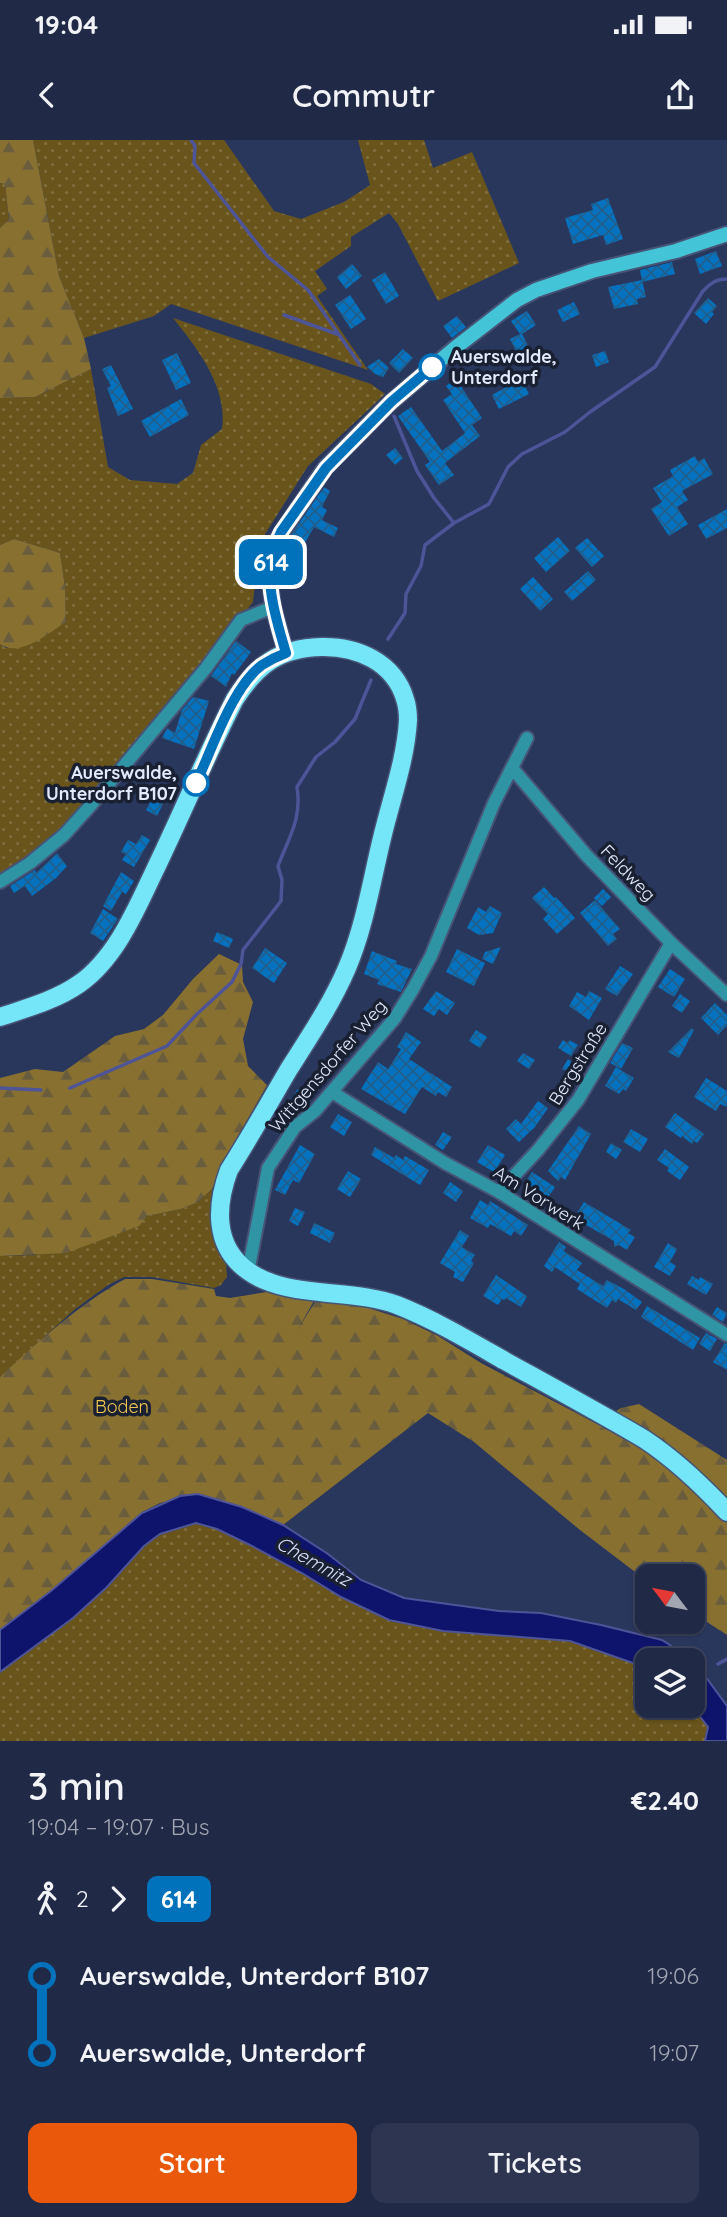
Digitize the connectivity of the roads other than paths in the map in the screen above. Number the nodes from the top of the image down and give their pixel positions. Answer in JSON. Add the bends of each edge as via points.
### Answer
{"nodes":[{"id":1,"x":727,"y":234,"type":"edge"},
{"id":2,"x":273,"y":607,"type":"junction"},
{"id":3,"x":286,"y":653,"type":"junction"},
{"id":4,"x":527,"y":738,"type":"dead end"},
{"id":5,"x":512,"y":768,"type":"junction"},
{"id":6,"x":0,"y":882,"type":"edge"},
{"id":7,"x":671,"y":943,"type":"junction"},
{"id":8,"x":727,"y":995,"type":"edge"},
{"id":9,"x":0,"y":1017,"type":"edge"},
{"id":10,"x":332,"y":1092,"type":"junction"},
{"id":11,"x":499,"y":1192,"type":"junction"},
{"id":12,"x":248,"y":1272,"type":"junction"},
{"id":13,"x":727,"y":1335,"type":"edge"},
{"id":14,"x":727,"y":1512,"type":"edge"}],
"edges":[{"from":1,"to":2,"type":"main road","via":[[536,290],[455,348],[391,402],[326,468],[281,532],[269,573]]},
{"from":2,"to":3,"type":"main road"},
{"from":2,"to":6,"type":"street","via":[[241,620],[64,835]]},
{"from":3,"to":9,"type":"main road","via":[[260,667],[235,699],[136,909],[101,965],[67,991]]},
{"from":3,"to":12,"type":"main road","via":[[322,647],[366,654],[400,685],[408,718],[347,968],[221,1190],[222,1232]]},
{"from":4,"to":5,"type":"street","name":"Wittgensdorfer Weg"},
{"from":5,"to":7,"type":"street","name":"Feldweg","via":[[586,855]]},
{"from":5,"to":10,"type":"street","name":"Wittgensdorfer Weg","via":[[413,989],[395,1018]]},
{"from":7,"to":8,"type":"street","name":"Feldweg"},
{"from":7,"to":11,"type":"street","name":"Bergstraße","via":[[578,1100]]},
{"from":10,"to":11,"type":"street","name":"Am Vorwerk"},
{"from":10,"to":12,"type":"street","name":"Wittgensdorfer Weg","via":[[295,1127],[268,1168]]},
{"from":11,"to":13,"type":"street","name":"Am Vorwerk"},
{"from":12,"to":14,"type":"main road","via":[[273,1283],[373,1299],[414,1312],[644,1439],[698,1481]]}]}
